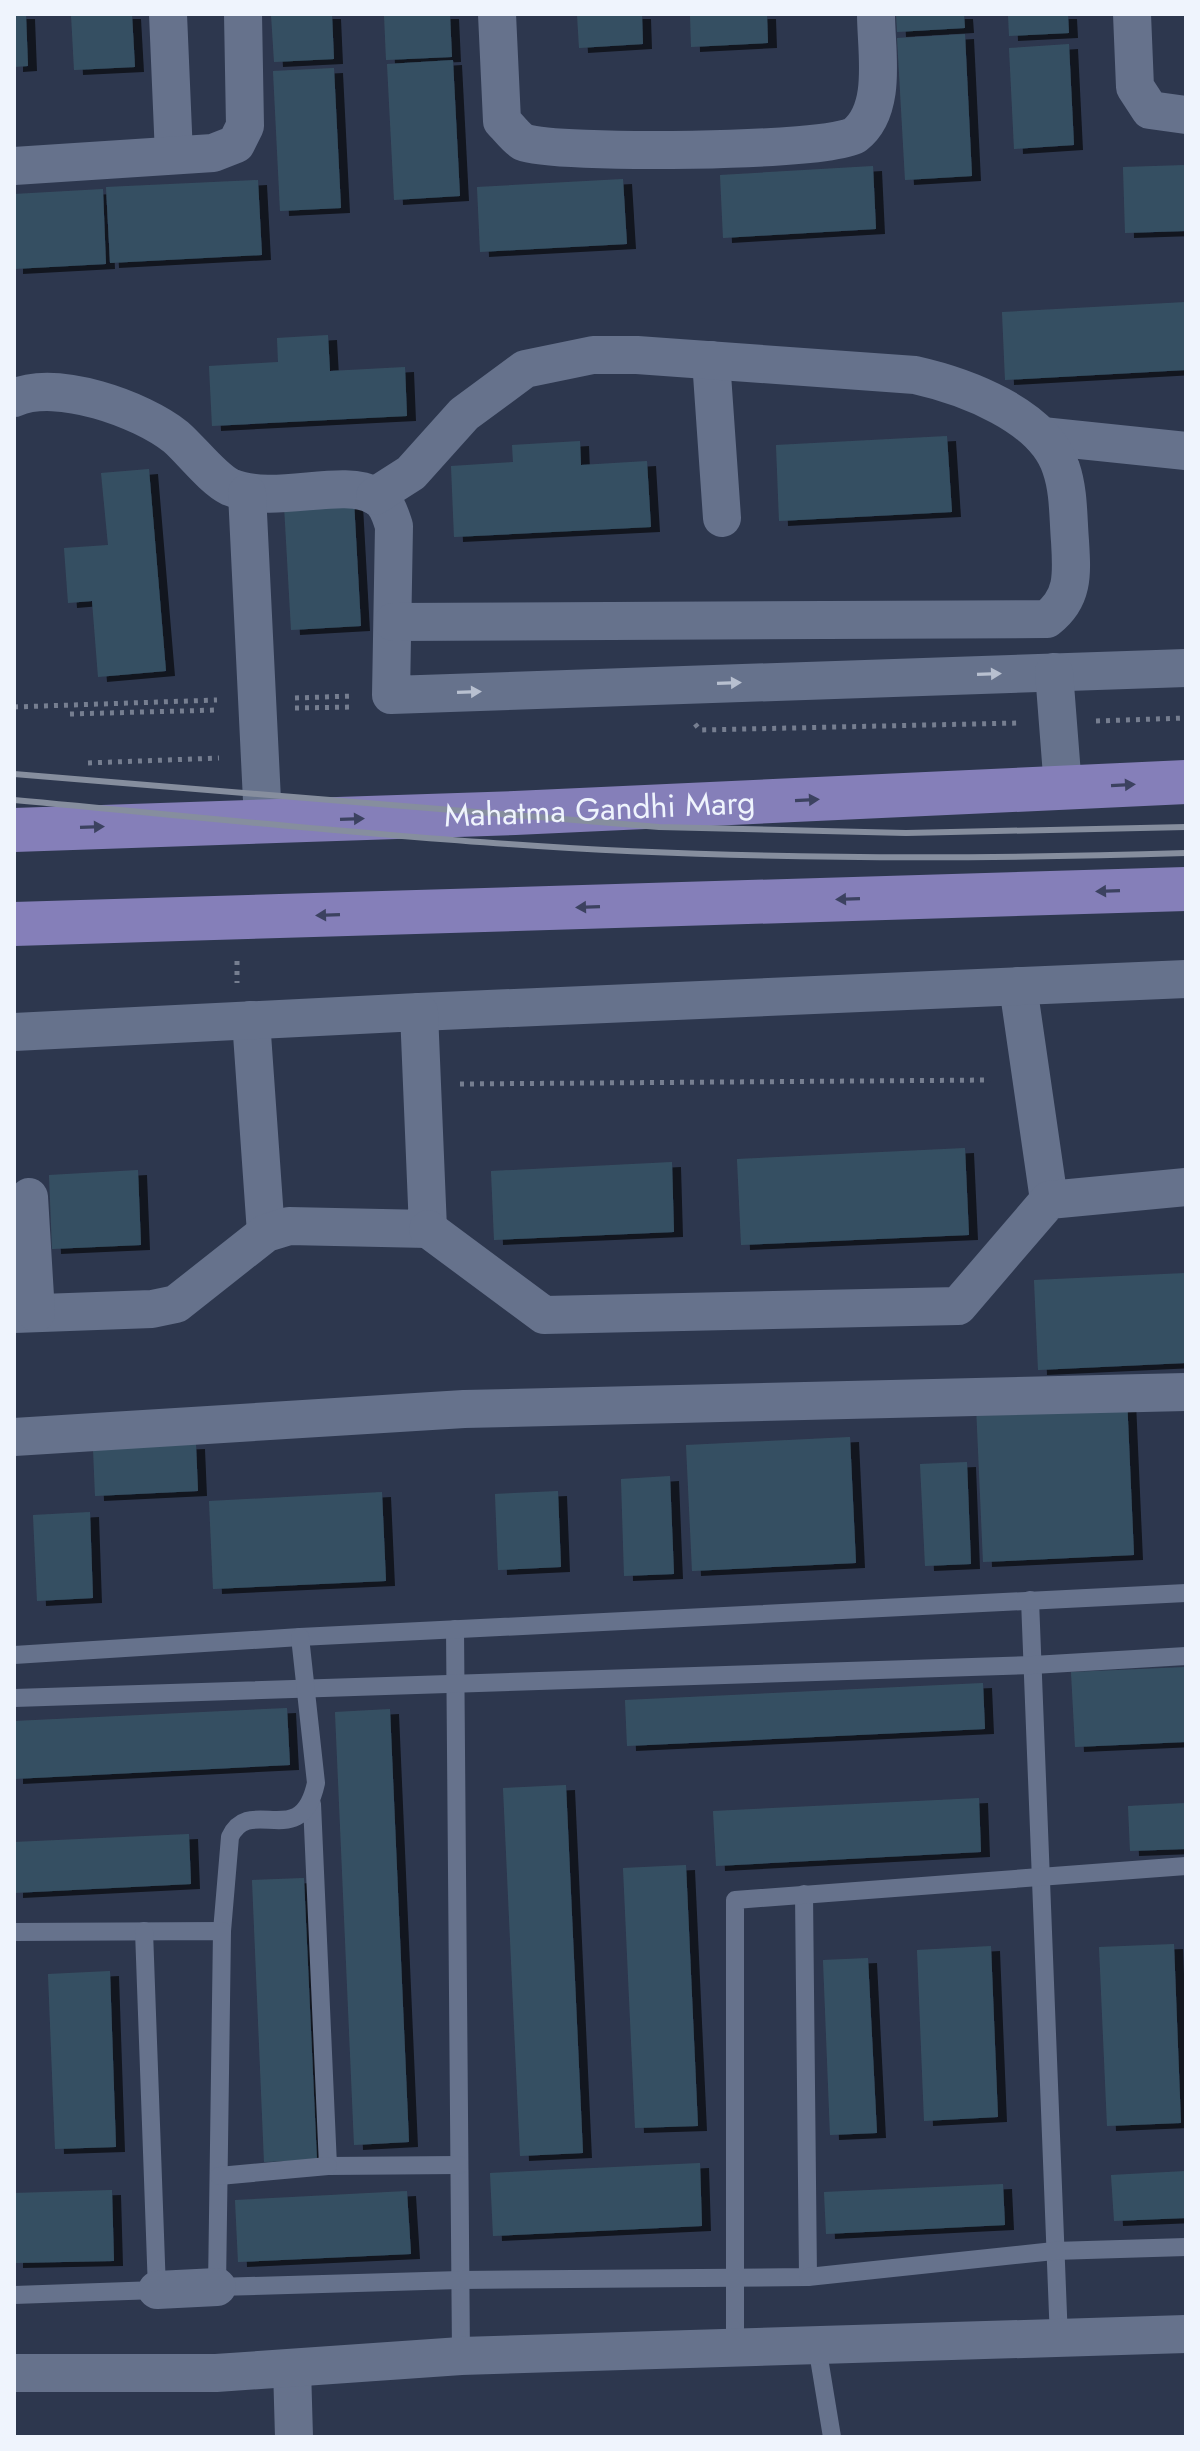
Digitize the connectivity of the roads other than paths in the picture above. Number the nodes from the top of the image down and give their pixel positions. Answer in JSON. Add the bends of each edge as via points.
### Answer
{"nodes":[{"id":1,"x":168,"y":14,"type":"edge"},
{"id":2,"x":243,"y":14,"type":"edge"},
{"id":3,"x":497,"y":14,"type":"edge"},
{"id":4,"x":876,"y":14,"type":"edge"},
{"id":5,"x":1132,"y":14,"type":"edge"},
{"id":6,"x":1186,"y":115,"type":"edge"},
{"id":7,"x":174,"y":155,"type":"junction"},
{"id":8,"x":14,"y":166,"type":"edge"},
{"id":9,"x":711,"y":360,"type":"junction"},
{"id":10,"x":14,"y":398,"type":"edge"},
{"id":11,"x":1042,"y":436,"type":"junction"},
{"id":12,"x":1186,"y":451,"type":"edge"},
{"id":13,"x":247,"y":493,"type":"junction"},
{"id":14,"x":375,"y":496,"type":"junction"},
{"id":15,"x":722,"y":518,"type":"dead end"},
{"id":16,"x":393,"y":622,"type":"junction"},
{"id":17,"x":1186,"y":668,"type":"edge"},
{"id":18,"x":1054,"y":672,"type":"junction"},
{"id":19,"x":1186,"y":782,"type":"edge"},
{"id":20,"x":1063,"y":788,"type":"junction"},
{"id":21,"x":263,"y":821,"type":"junction"},
{"id":22,"x":14,"y":830,"type":"edge"},
{"id":23,"x":1186,"y":889,"type":"edge"},
{"id":24,"x":14,"y":924,"type":"edge"},
{"id":25,"x":1186,"y":979,"type":"edge"},
{"id":26,"x":1018,"y":986,"type":"junction"},
{"id":27,"x":419,"y":1012,"type":"junction"},
{"id":28,"x":251,"y":1020,"type":"junction"},
{"id":29,"x":14,"y":1032,"type":"edge"},
{"id":30,"x":1186,"y":1187,"type":"edge"},
{"id":31,"x":29,"y":1197,"type":"dead end"},
{"id":32,"x":1049,"y":1200,"type":"junction"},
{"id":33,"x":428,"y":1229,"type":"junction"},
{"id":34,"x":266,"y":1233,"type":"junction"},
{"id":35,"x":25,"y":1313,"type":"edge"},
{"id":36,"x":1186,"y":1392,"type":"edge"},
{"id":37,"x":14,"y":1437,"type":"edge"},
{"id":38,"x":1186,"y":1593,"type":"edge"},
{"id":39,"x":1030,"y":1600,"type":"junction"},
{"id":40,"x":455,"y":1629,"type":"junction"},
{"id":41,"x":300,"y":1637,"type":"junction"},
{"id":42,"x":14,"y":1655,"type":"edge"},
{"id":43,"x":1186,"y":1656,"type":"edge"},
{"id":44,"x":1033,"y":1665,"type":"junction"},
{"id":45,"x":455,"y":1682,"type":"junction"},
{"id":46,"x":305,"y":1688,"type":"junction"},
{"id":47,"x":14,"y":1698,"type":"edge"},
{"id":48,"x":312,"y":1804,"type":"junction"},
{"id":49,"x":1186,"y":1866,"type":"edge"},
{"id":50,"x":1040,"y":1876,"type":"junction"},
{"id":51,"x":804,"y":1894,"type":"junction"},
{"id":52,"x":144,"y":1931,"type":"junction"},
{"id":53,"x":222,"y":1931,"type":"junction"},
{"id":54,"x":14,"y":1932,"type":"edge"},
{"id":55,"x":459,"y":2165,"type":"junction"},
{"id":56,"x":328,"y":2166,"type":"junction"},
{"id":57,"x":219,"y":2176,"type":"junction"},
{"id":58,"x":1186,"y":2247,"type":"edge"},
{"id":59,"x":1054,"y":2251,"type":"junction"},
{"id":60,"x":736,"y":2277,"type":"junction"},
{"id":61,"x":808,"y":2277,"type":"junction"},
{"id":62,"x":460,"y":2280,"type":"junction"},
{"id":63,"x":217,"y":2287,"type":"junction"},
{"id":64,"x":157,"y":2290,"type":"junction"},
{"id":65,"x":14,"y":2295,"type":"edge"},
{"id":66,"x":1186,"y":2334,"type":"edge"},
{"id":67,"x":1059,"y":2340,"type":"junction"},
{"id":68,"x":817,"y":2346,"type":"junction"},
{"id":69,"x":735,"y":2349,"type":"junction"},
{"id":70,"x":461,"y":2356,"type":"junction"},
{"id":71,"x":292,"y":2368,"type":"junction"},
{"id":72,"x":14,"y":2373,"type":"edge"},
{"id":73,"x":294,"y":2437,"type":"edge"},
{"id":74,"x":832,"y":2437,"type":"edge"}],
"edges":[{"from":1,"to":7,"type":"street"},
{"from":2,"to":7,"type":"street","via":[[245,126],[236,144],[213,153]]},
{"from":3,"to":4,"type":"street","via":[[502,121],[522,141],[606,149],[806,147],[853,137],[873,115]]},
{"from":5,"to":6,"type":"street","via":[[1135,87],[1150,110]]},
{"from":7,"to":8,"type":"street"},
{"from":9,"to":11,"type":"street","via":[[948,382],[992,400]]},
{"from":9,"to":14,"type":"street","via":[[593,355],[525,369],[464,414],[411,473]]},
{"from":9,"to":15,"type":"street"},
{"from":10,"to":13,"type":"street","via":[[75,395],[138,414],[173,435],[225,484]]},
{"from":11,"to":12,"type":"street"},
{"from":11,"to":16,"type":"street","via":[[1066,485],[1071,565],[1064,606],[1047,619]]},
{"from":13,"to":14,"type":"street","via":[[357,490]]},
{"from":13,"to":21,"type":"street"},
{"from":14,"to":16,"type":"street","via":[[388,508],[394,526]]},
{"from":16,"to":18,"type":"street","one_way":true,"via":[[391,695]]},
{"from":17,"to":18,"type":"street"},
{"from":18,"to":20,"type":"street"},
{"from":20,"to":19,"type":"main road","name":"Mahatma Gandhi Marg","one_way":true},
{"from":21,"to":20,"type":"main road","name":"Mahatma Gandhi Marg","one_way":true},
{"from":22,"to":21,"type":"main road","name":"Mahatma Gandhi Marg","one_way":true},
{"from":23,"to":24,"type":"main road","one_way":true},
{"from":25,"to":26,"type":"street"},
{"from":26,"to":27,"type":"street"},
{"from":26,"to":32,"type":"street"},
{"from":27,"to":28,"type":"street"},
{"from":27,"to":33,"type":"street"},
{"from":28,"to":29,"type":"street"},
{"from":28,"to":34,"type":"street"},
{"from":30,"to":32,"type":"street"},
{"from":31,"to":35,"type":"street"},
{"from":32,"to":33,"type":"street","via":[[958,1306],[544,1315]]},
{"from":33,"to":34,"type":"street","via":[[289,1226]]},
{"from":34,"to":35,"type":"street","via":[[176,1304]]},
{"from":36,"to":37,"type":"street","via":[[464,1409]]},
{"from":38,"to":39,"type":"lane"},
{"from":39,"to":40,"type":"lane"},
{"from":39,"to":44,"type":"lane"},
{"from":40,"to":41,"type":"lane"},
{"from":40,"to":45,"type":"lane"},
{"from":41,"to":42,"type":"lane"},
{"from":41,"to":46,"type":"lane"},
{"from":43,"to":44,"type":"lane"},
{"from":44,"to":45,"type":"lane"},
{"from":44,"to":50,"type":"lane"},
{"from":45,"to":46,"type":"lane"},
{"from":45,"to":55,"type":"lane"},
{"from":46,"to":47,"type":"lane"},
{"from":46,"to":48,"type":"lane","via":[[316,1783]]},
{"from":48,"to":53,"type":"lane","via":[[304,1814],[288,1819],[236,1826],[230,1837]]},
{"from":48,"to":56,"type":"lane"},
{"from":49,"to":50,"type":"lane"},
{"from":50,"to":51,"type":"lane"},
{"from":50,"to":59,"type":"lane"},
{"from":51,"to":60,"type":"lane","via":[[735,1900]]},
{"from":51,"to":61,"type":"lane"},
{"from":52,"to":53,"type":"lane"},
{"from":52,"to":54,"type":"lane"},
{"from":52,"to":64,"type":"lane"},
{"from":53,"to":57,"type":"lane"},
{"from":55,"to":56,"type":"lane"},
{"from":55,"to":62,"type":"lane"},
{"from":56,"to":57,"type":"lane"},
{"from":57,"to":63,"type":"lane"},
{"from":58,"to":59,"type":"lane"},
{"from":59,"to":61,"type":"lane"},
{"from":59,"to":67,"type":"lane"},
{"from":60,"to":61,"type":"lane"},
{"from":60,"to":62,"type":"lane"},
{"from":60,"to":69,"type":"lane"},
{"from":62,"to":63,"type":"lane"},
{"from":62,"to":70,"type":"lane"},
{"from":63,"to":64,"type":"street"},
{"from":64,"to":65,"type":"lane"},
{"from":66,"to":67,"type":"street"},
{"from":67,"to":68,"type":"street"},
{"from":68,"to":69,"type":"street"},
{"from":68,"to":74,"type":"lane"},
{"from":69,"to":70,"type":"street"},
{"from":70,"to":71,"type":"street"},
{"from":71,"to":72,"type":"street"},
{"from":71,"to":73,"type":"street"}]}
